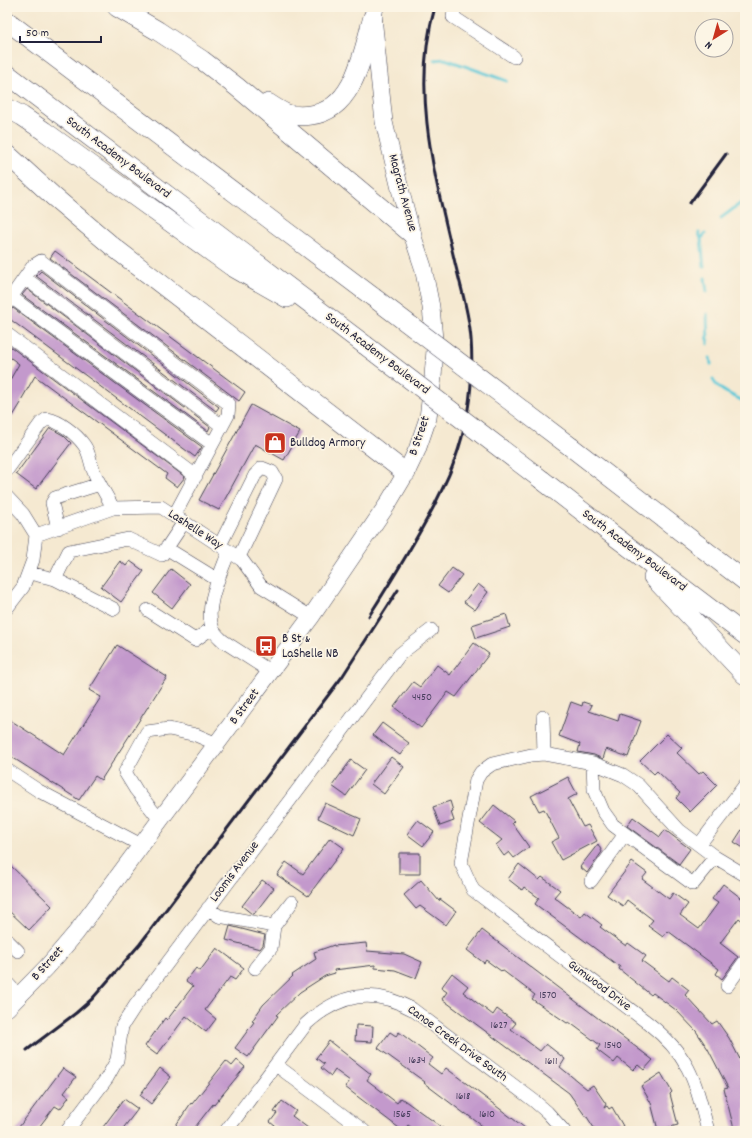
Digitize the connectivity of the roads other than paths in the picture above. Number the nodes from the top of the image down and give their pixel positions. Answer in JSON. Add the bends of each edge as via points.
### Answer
{"nodes":[{"id":1,"x":117,"y":7,"type":"edge"},
{"id":2,"x":456,"y":7,"type":"edge"},
{"id":3,"x":374,"y":12,"type":"edge"},
{"id":4,"x":7,"y":21,"type":"edge"},
{"id":5,"x":514,"y":57,"type":"dead end"},
{"id":6,"x":7,"y":74,"type":"edge"},
{"id":7,"x":237,"y":87,"type":"junction"},
{"id":8,"x":7,"y":108,"type":"edge"},
{"id":9,"x":7,"y":154,"type":"edge"},
{"id":10,"x":412,"y":234,"type":"junction"},
{"id":11,"x":25,"y":278,"type":"junction"},
{"id":12,"x":9,"y":300,"type":"edge"},
{"id":13,"x":7,"y":334,"type":"edge"},
{"id":14,"x":365,"y":345,"type":"junction"},
{"id":15,"x":433,"y":377,"type":"joint"},
{"id":16,"x":222,"y":426,"type":"junction"},
{"id":17,"x":212,"y":444,"type":"junction"},
{"id":18,"x":7,"y":470,"type":"edge"},
{"id":19,"x":406,"y":473,"type":"junction"},
{"id":20,"x":196,"y":476,"type":"junction"},
{"id":21,"x":100,"y":484,"type":"junction"},
{"id":22,"x":7,"y":497,"type":"edge"},
{"id":23,"x":113,"y":508,"type":"junction"},
{"id":24,"x":179,"y":519,"type":"junction"},
{"id":25,"x":58,"y":528,"type":"junction"},
{"id":26,"x":679,"y":531,"type":"junction"},
{"id":27,"x":609,"y":532,"type":"junction"},
{"id":28,"x":36,"y":535,"type":"junction"},
{"id":29,"x":166,"y":548,"type":"junction"},
{"id":30,"x":229,"y":551,"type":"junction"},
{"id":31,"x":745,"y":570,"type":"edge"},
{"id":32,"x":28,"y":573,"type":"junction"},
{"id":33,"x":55,"y":579,"type":"junction"},
{"id":34,"x":218,"y":580,"type":"junction"},
{"id":35,"x":745,"y":581,"type":"edge"},
{"id":36,"x":7,"y":608,"type":"edge"},
{"id":37,"x":114,"y":609,"type":"dead end"},
{"id":38,"x":148,"y":610,"type":"dead end"},
{"id":39,"x":311,"y":618,"type":"junction"},
{"id":40,"x":212,"y":628,"type":"junction"},
{"id":41,"x":431,"y":630,"type":"dead end"},
{"id":42,"x":745,"y":635,"type":"edge"},
{"id":43,"x":271,"y":672,"type":"junction"},
{"id":44,"x":745,"y":676,"type":"edge"},
{"id":45,"x":544,"y":717,"type":"dead end"},
{"id":46,"x":217,"y":744,"type":"junction"},
{"id":47,"x":544,"y":754,"type":"junction"},
{"id":48,"x":593,"y":763,"type":"junction"},
{"id":49,"x":7,"y":770,"type":"edge"},
{"id":50,"x":745,"y":784,"type":"edge"},
{"id":51,"x":160,"y":820,"type":"junction"},
{"id":52,"x":626,"y":834,"type":"junction"},
{"id":53,"x":141,"y":845,"type":"junction"},
{"id":54,"x":699,"y":845,"type":"junction"},
{"id":55,"x":715,"y":857,"type":"junction"},
{"id":56,"x":745,"y":875,"type":"edge"},
{"id":57,"x":591,"y":881,"type":"dead end"},
{"id":58,"x":292,"y":902,"type":"dead end"},
{"id":59,"x":208,"y":908,"type":"junction"},
{"id":60,"x":274,"y":926,"type":"junction"},
{"id":61,"x":7,"y":940,"type":"edge"},
{"id":62,"x":18,"y":951,"type":"dead end"},
{"id":63,"x":745,"y":961,"type":"edge"},
{"id":64,"x":255,"y":968,"type":"dead end"},
{"id":65,"x":7,"y":983,"type":"edge"},
{"id":66,"x":727,"y":986,"type":"dead end"},
{"id":67,"x":19,"y":996,"type":"junction"},
{"id":68,"x":7,"y":1008,"type":"edge"},
{"id":69,"x":276,"y":1066,"type":"junction"},
{"id":70,"x":68,"y":1131,"type":"edge"},
{"id":71,"x":226,"y":1131,"type":"edge"},
{"id":72,"x":364,"y":1131,"type":"edge"},
{"id":73,"x":564,"y":1131,"type":"edge"},
{"id":74,"x":708,"y":1131,"type":"edge"}],
"edges":[{"from":1,"to":7,"type":"highway","via":[[171,39]]},
{"from":2,"to":5,"type":"street","via":[[453,17]]},
{"from":3,"to":7,"type":"highway","via":[[355,77],[348,91],[337,104],[321,114],[288,114]]},
{"from":3,"to":10,"type":"main road","name":"Magrath Avenue","via":[[384,122]]},
{"from":4,"to":26,"type":"highway","bridge":true},
{"from":6,"to":14,"type":"highway","name":"South Academy Boulevard"},
{"from":7,"to":10,"type":"highway"},
{"from":8,"to":14,"type":"highway","via":[[44,131],[231,266]]},
{"from":9,"to":19,"type":"highway","via":[[54,198],[112,246]]},
{"from":10,"to":15,"type":"main road","name":"Magrath Avenue","via":[[423,267],[431,307],[435,350]]},
{"from":11,"to":12,"type":"street"},
{"from":11,"to":16,"type":"street"},
{"from":11,"to":16,"type":"street","via":[[33,266],[41,261],[230,404]]},
{"from":12,"to":17,"type":"street"},
{"from":13,"to":20,"type":"street"},
{"from":14,"to":27,"type":"highway","name":"South Academy Boulevard","bridge":true},
{"from":15,"to":19,"type":"main road","name":"B Street","via":[[428,418]]},
{"from":16,"to":17,"type":"street"},
{"from":17,"to":20,"type":"street"},
{"from":18,"to":21,"type":"street","via":[[41,423],[47,419],[55,420],[84,446]]},
{"from":19,"to":39,"type":"main road","name":"B Street"},
{"from":20,"to":24,"type":"street"},
{"from":21,"to":23,"type":"street"},
{"from":21,"to":25,"type":"street","via":[[55,498],[52,504]]},
{"from":22,"to":28,"type":"street","via":[[23,514]]},
{"from":23,"to":24,"type":"street","name":"Lashelle Way","via":[[160,507]]},
{"from":23,"to":25,"type":"street","name":"Lashelle Way"},
{"from":24,"to":29,"type":"street"},
{"from":24,"to":30,"type":"street","name":"Lashelle Way"},
{"from":25,"to":28,"type":"street","name":"Lashelle Way"},
{"from":26,"to":31,"type":"highway"},
{"from":26,"to":35,"type":"highway"},
{"from":27,"to":42,"type":"highway","name":"South Academy Boulevard"},
{"from":27,"to":44,"type":"highway"},
{"from":28,"to":32,"type":"street","via":[[33,560]]},
{"from":29,"to":33,"type":"street","via":[[162,554],[128,539],[69,551]]},
{"from":29,"to":34,"type":"street"},
{"from":30,"to":30,"type":"street","via":[[276,479],[272,472],[262,468],[255,475]]},
{"from":30,"to":34,"type":"street"},
{"from":30,"to":39,"type":"street","name":"Lashelle Way","via":[[242,560],[261,586]]},
{"from":32,"to":33,"type":"street"},
{"from":32,"to":36,"type":"street","via":[[24,587]]},
{"from":33,"to":37,"type":"street"},
{"from":34,"to":40,"type":"street","via":[[211,605]]},
{"from":38,"to":40,"type":"street","via":[[196,640]]},
{"from":39,"to":43,"type":"main road","name":"B Street"},
{"from":40,"to":43,"type":"street","via":[[223,641]]},
{"from":41,"to":59,"type":"street","name":"Loomis Avenue","via":[[400,654]]},
{"from":43,"to":46,"type":"main road","name":"B Street"},
{"from":45,"to":47,"type":"street"},
{"from":46,"to":51,"type":"main road","name":"B Street"},
{"from":46,"to":51,"type":"street","via":[[196,735],[169,729],[147,732],[125,772]]},
{"from":47,"to":48,"type":"street"},
{"from":47,"to":74,"type":"street","name":"Gumwood Drive","via":[[492,764],[481,772],[476,780],[461,863],[473,890],[648,1023],[674,1046],[693,1077]]},
{"from":48,"to":52,"type":"street","via":[[594,790],[603,811],[613,825]]},
{"from":48,"to":54,"type":"street","via":[[623,775],[638,785],[679,830]]},
{"from":49,"to":53,"type":"street","via":[[40,791]]},
{"from":50,"to":54,"type":"street"},
{"from":51,"to":53,"type":"main road","name":"B Street"},
{"from":52,"to":55,"type":"street","via":[[693,884]]},
{"from":52,"to":57,"type":"street"},
{"from":53,"to":67,"type":"main road","name":"B Street","via":[[76,933]]},
{"from":54,"to":55,"type":"street"},
{"from":55,"to":56,"type":"street"},
{"from":58,"to":60,"type":"street"},
{"from":59,"to":60,"type":"street","via":[[219,916]]},
{"from":59,"to":70,"type":"street","name":"Loomis Avenue","via":[[126,1019],[122,1026],[117,1060]]},
{"from":60,"to":64,"type":"street","via":[[271,948]]},
{"from":61,"to":62,"type":"street"},
{"from":63,"to":66,"type":"street"},
{"from":65,"to":67,"type":"street"},
{"from":67,"to":68,"type":"main road","name":"B Street"},
{"from":69,"to":71,"type":"street","name":"Canoe Creek Drive South"},
{"from":69,"to":72,"type":"street"},
{"from":69,"to":73,"type":"street","name":"Canoe Creek Drive South","via":[[306,1024],[317,1014],[350,998],[381,997],[397,1001],[412,1009],[533,1100]]}]}
